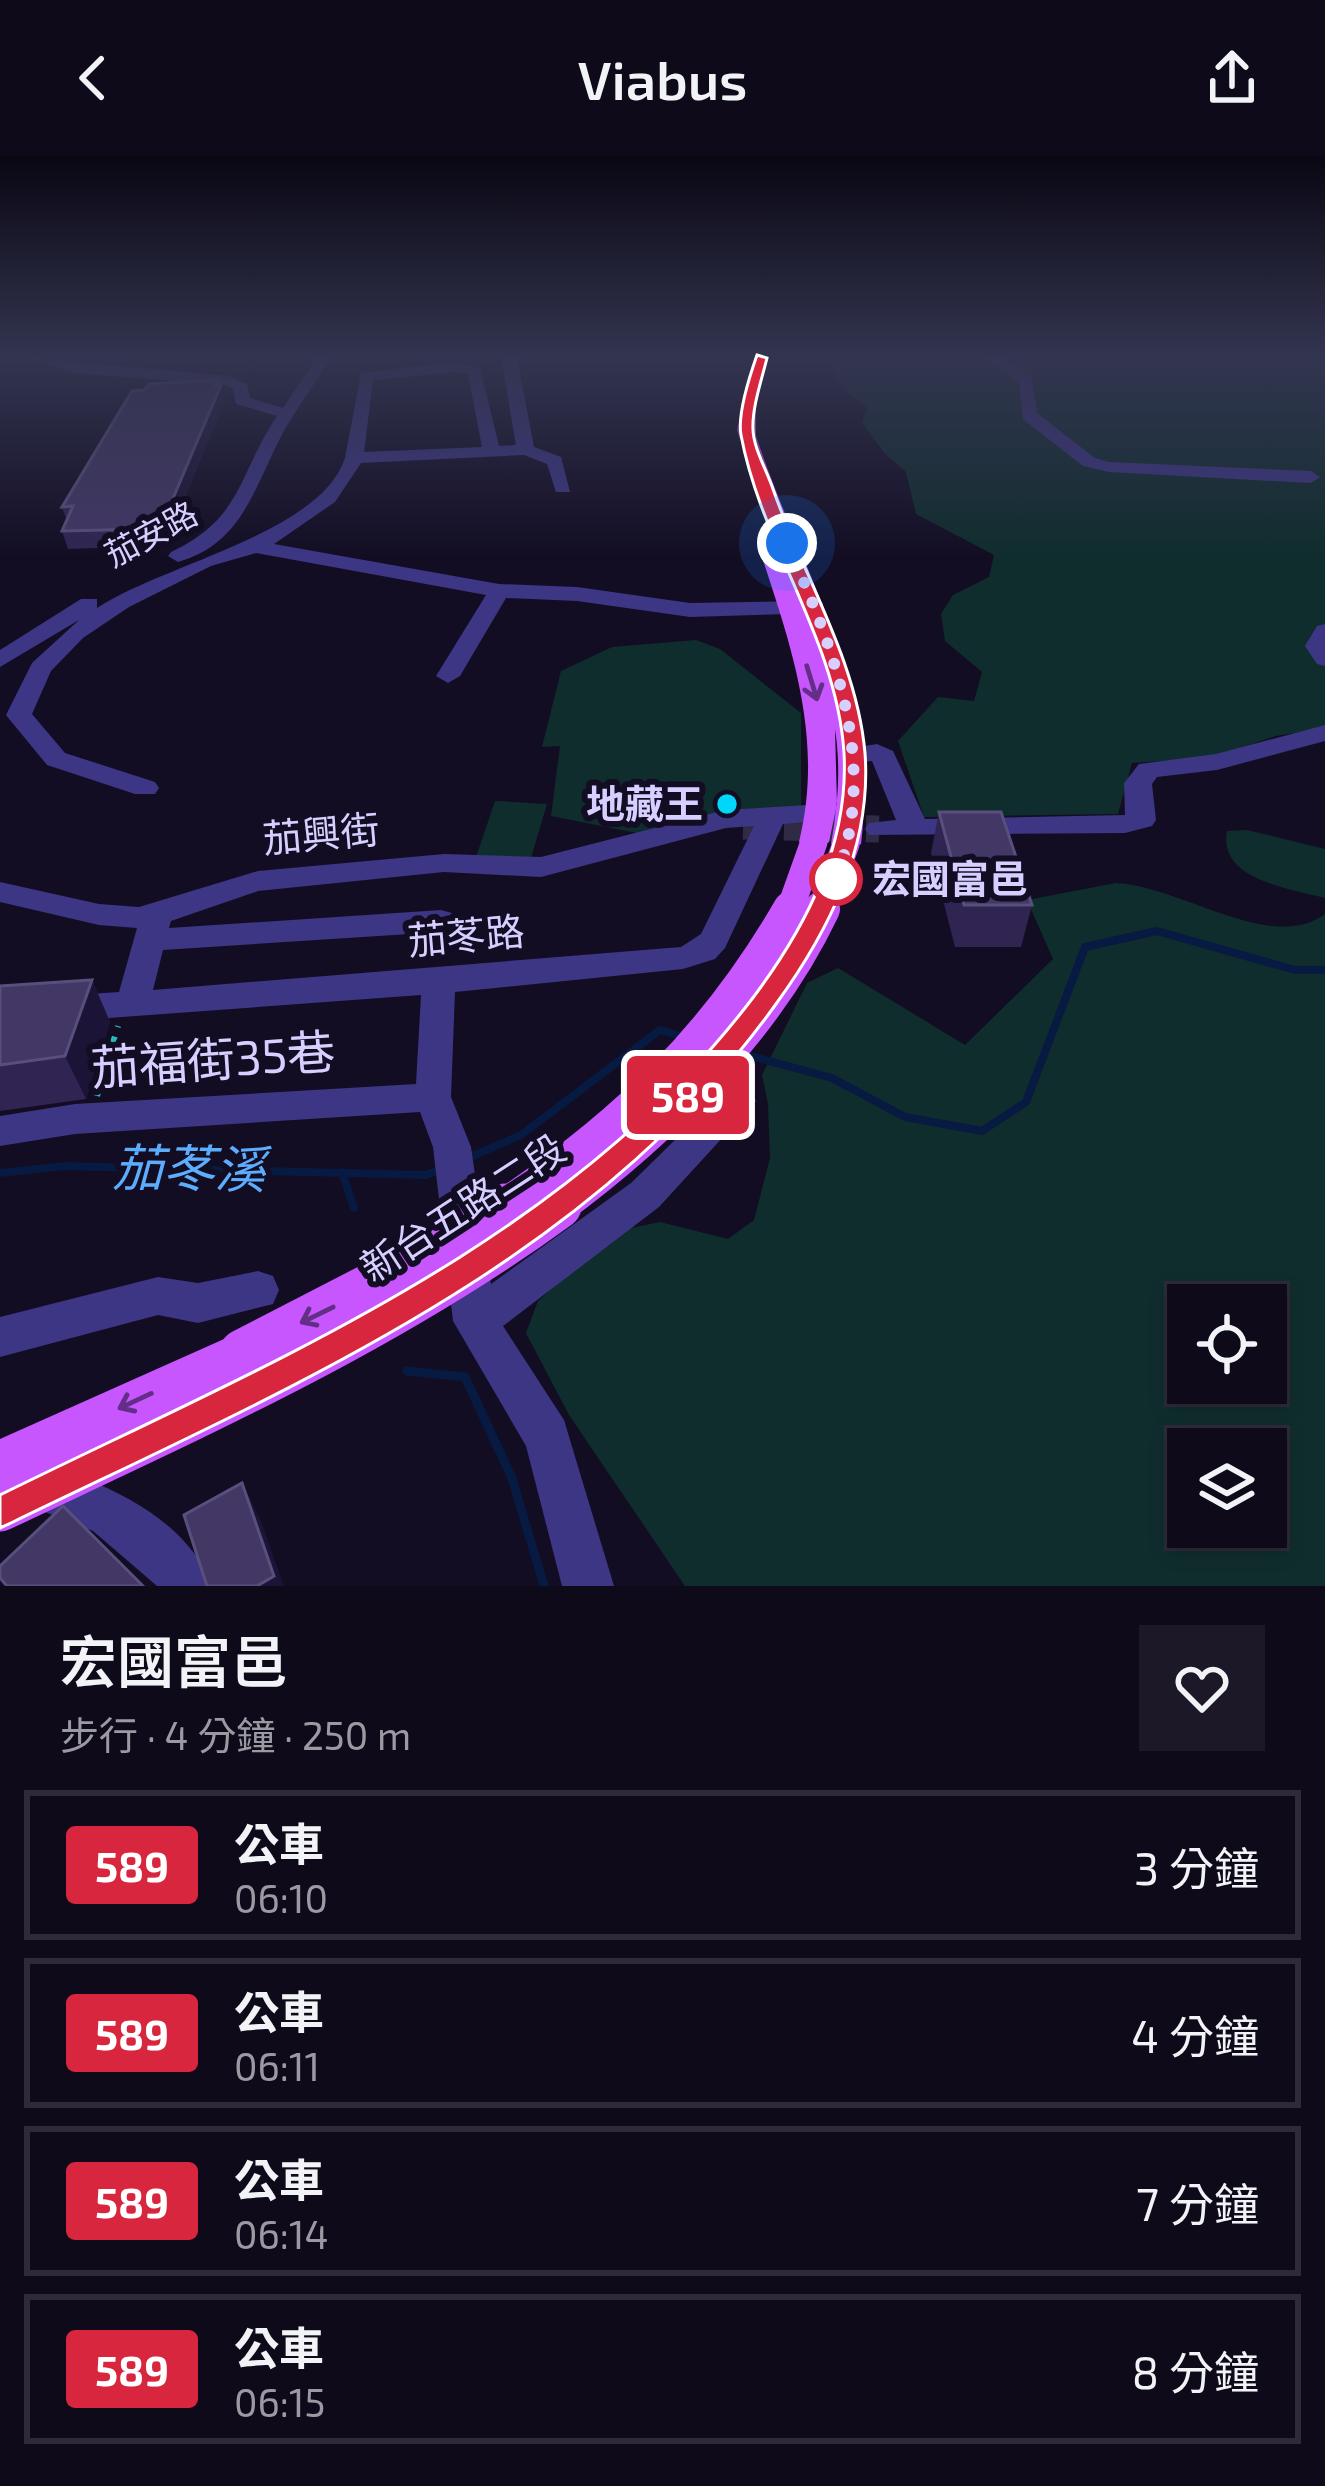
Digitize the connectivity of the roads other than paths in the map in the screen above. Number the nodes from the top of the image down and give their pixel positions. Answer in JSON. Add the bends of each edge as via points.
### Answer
{"nodes":[{"id":1,"x":281,"y":425,"type":"edge"},
{"id":2,"x":359,"y":425,"type":"edge"},
{"id":3,"x":487,"y":425,"type":"edge"},
{"id":4,"x":521,"y":425,"type":"edge"},
{"id":5,"x":747,"y":425,"type":"edge"},
{"id":6,"x":1041,"y":425,"type":"edge"},
{"id":7,"x":526,"y":450,"type":"junction"},
{"id":8,"x":492,"y":452,"type":"junction"},
{"id":9,"x":354,"y":458,"type":"junction"},
{"id":10,"x":1311,"y":477,"type":"dead end"},
{"id":11,"x":563,"y":488,"type":"dead end"},
{"id":12,"x":255,"y":547,"type":"junction"},
{"id":13,"x":788,"y":572,"type":"junction"},
{"id":14,"x":499,"y":591,"type":"junction"},
{"id":15,"x":723,"y":608,"type":"junction"},
{"id":16,"x":802,"y":608,"type":"junction"},
{"id":17,"x":1325,"y":631,"type":"edge"},
{"id":18,"x":1325,"y":659,"type":"edge"},
{"id":19,"x":0,"y":660,"type":"edge"},
{"id":20,"x":448,"y":676,"type":"dead end"},
{"id":21,"x":1325,"y":737,"type":"edge"},
{"id":22,"x":1243,"y":752,"type":"junction"},
{"id":23,"x":1325,"y":753,"type":"edge"},
{"id":24,"x":855,"y":755,"type":"junction"},
{"id":25,"x":145,"y":788,"type":"dead end"},
{"id":26,"x":774,"y":813,"type":"junction"},
{"id":27,"x":743,"y":826,"type":"tunnel mouth"},
{"id":28,"x":843,"y":828,"type":"junction"},
{"id":29,"x":914,"y":828,"type":"junction"},
{"id":30,"x":654,"y":837,"type":"junction"},
{"id":31,"x":0,"y":892,"type":"edge"},
{"id":32,"x":441,"y":921,"type":"dead end"},
{"id":33,"x":153,"y":927,"type":"junction"},
{"id":34,"x":440,"y":981,"type":"junction"},
{"id":35,"x":129,"y":1002,"type":"junction"},
{"id":36,"x":0,"y":1013,"type":"edge"},
{"id":37,"x":433,"y":1097,"type":"junction"},
{"id":38,"x":738,"y":1100,"type":"dead end"},
{"id":39,"x":0,"y":1131,"type":"edge"},
{"id":40,"x":258,"y":1290,"type":"dead end"},
{"id":41,"x":475,"y":1321,"type":"junction"},
{"id":42,"x":0,"y":1337,"type":"edge"},
{"id":43,"x":0,"y":1466,"type":"edge"},
{"id":44,"x":0,"y":1509,"type":"edge"},
{"id":45,"x":187,"y":1586,"type":"edge"},
{"id":46,"x":587,"y":1586,"type":"edge"}],
"edges":[{"from":1,"to":19,"type":"street","name":"茄安路","via":[[230,524],[210,541],[134,576]]},
{"from":2,"to":9,"type":"street"},
{"from":3,"to":8,"type":"street"},
{"from":4,"to":7,"type":"street"},
{"from":5,"to":13,"type":"main road","name":"新台五路二段"},
{"from":6,"to":10,"type":"street","via":[[1089,462]]},
{"from":7,"to":8,"type":"street"},
{"from":7,"to":11,"type":"street","via":[[555,461]]},
{"from":8,"to":9,"type":"street"},
{"from":9,"to":12,"type":"street","via":[[352,471],[317,509]]},
{"from":12,"to":14,"type":"street"},
{"from":12,"to":25,"type":"street","via":[[121,602],[40,668],[19,715],[56,759]]},
{"from":13,"to":15,"type":"street"},
{"from":13,"to":16,"type":"main road","name":"新台五路二段"},
{"from":14,"to":15,"type":"street"},
{"from":14,"to":20,"type":"street"},
{"from":15,"to":16,"type":"street"},
{"from":16,"to":24,"type":"main road","name":"新台五路二段","via":[[849,715]]},
{"from":16,"to":28,"type":"main road","name":"新台五路二段","one_way":true},
{"from":17,"to":18,"type":"street","via":[[1317,646]]},
{"from":21,"to":22,"type":"street"},
{"from":22,"to":23,"type":"street"},
{"from":22,"to":29,"type":"street","via":[[1149,770],[1138,783],[1142,820],[1125,824]]},
{"from":24,"to":28,"type":"main road","name":"新台五路二段"},
{"from":24,"to":29,"type":"street","via":[[884,758]]},
{"from":26,"to":28,"type":"street"},
{"from":26,"to":30,"type":"street","name":"茄興街"},
{"from":26,"to":34,"type":"street","name":"茄苳路","via":[[704,951]]},
{"from":27,"to":30,"type":"street","name":"茄興街"},
{"from":28,"to":29,"type":"street"},
{"from":28,"to":43,"type":"main road","name":"新台五路二段","one_way":true,"bridge":true,"via":[[730,1004],[634,1106],[556,1171],[359,1294]]},
{"from":28,"to":44,"type":"main road","name":"新台五路二段","bridge":true,"via":[[829,899],[762,1006],[683,1100],[595,1181],[430,1292],[273,1378]]},
{"from":30,"to":33,"type":"street","name":"茄興街","via":[[541,867],[444,862],[227,886]]},
{"from":31,"to":33,"type":"street","name":"茄興街"},
{"from":32,"to":33,"type":"street"},
{"from":33,"to":35,"type":"street"},
{"from":34,"to":35,"type":"street","name":"茄苳路"},
{"from":34,"to":37,"type":"street"},
{"from":35,"to":36,"type":"street","name":"茄苳路"},
{"from":37,"to":39,"type":"street","name":"茄福街35巷"},
{"from":37,"to":41,"type":"street","via":[[453,1162]]},
{"from":38,"to":41,"type":"street","via":[[645,1195]]},
{"from":40,"to":42,"type":"street","via":[[198,1303],[158,1296]]},
{"from":41,"to":46,"type":"street","via":[[547,1437]]},
{"from":43,"to":45,"type":"street","via":[[110,1513]]}]}
